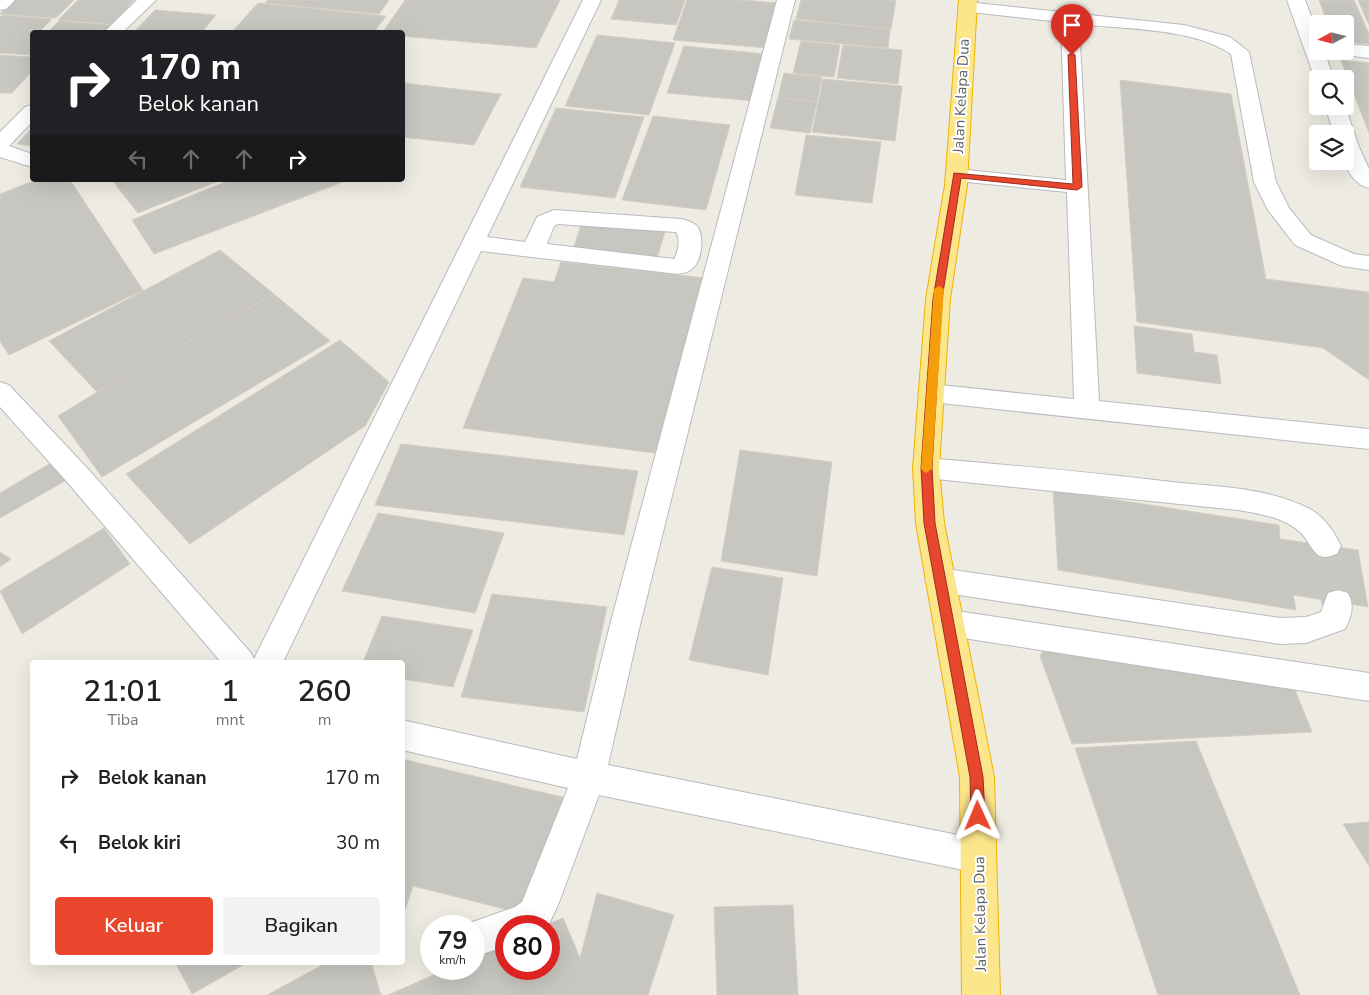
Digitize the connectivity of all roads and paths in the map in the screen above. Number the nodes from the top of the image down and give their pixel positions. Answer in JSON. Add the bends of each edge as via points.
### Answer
{"nodes":[{"id":1,"x":6,"y":0,"type":"edge"},
{"id":2,"x":147,"y":0,"type":"edge"},
{"id":3,"x":592,"y":0,"type":"edge"},
{"id":4,"x":786,"y":0,"type":"edge"},
{"id":5,"x":1296,"y":0,"type":"edge"},
{"id":6,"x":967,"y":3,"type":"edge"},
{"id":7,"x":0,"y":5,"type":"edge"},
{"id":8,"x":1070,"y":18,"type":"junction"},
{"id":9,"x":115,"y":30,"type":"edge"},
{"id":10,"x":1309,"y":31,"type":"edge"},
{"id":11,"x":1354,"y":51,"type":"edge"},
{"id":12,"x":1369,"y":52,"type":"edge"},
{"id":13,"x":30,"y":113,"type":"edge"},
{"id":14,"x":1338,"y":115,"type":"edge"},
{"id":15,"x":0,"y":144,"type":"edge"},
{"id":16,"x":0,"y":150,"type":"edge"},
{"id":17,"x":30,"y":160,"type":"edge"},
{"id":18,"x":957,"y":175,"type":"junction"},
{"id":19,"x":1369,"y":182,"type":"edge"},
{"id":20,"x":1077,"y":187,"type":"junction"},
{"id":21,"x":474,"y":243,"type":"junction"},
{"id":22,"x":533,"y":250,"type":"junction"},
{"id":23,"x":1369,"y":263,"type":"edge"},
{"id":24,"x":0,"y":391,"type":"edge"},
{"id":25,"x":931,"y":393,"type":"junction"},
{"id":26,"x":1087,"y":410,"type":"junction"},
{"id":27,"x":1369,"y":439,"type":"edge"},
{"id":28,"x":926,"y":468,"type":"junction"},
{"id":29,"x":1327,"y":546,"type":"tunnel mouth"},
{"id":30,"x":940,"y":580,"type":"junction"},
{"id":31,"x":1338,"y":602,"type":"tunnel mouth"},
{"id":32,"x":950,"y":623,"type":"junction"},
{"id":33,"x":238,"y":660,"type":"edge"},
{"id":34,"x":269,"y":660,"type":"edge"},
{"id":35,"x":1369,"y":687,"type":"edge"},
{"id":36,"x":405,"y":736,"type":"edge"},
{"id":37,"x":589,"y":777,"type":"junction"},
{"id":38,"x":978,"y":856,"type":"junction"},
{"id":39,"x":536,"y":915,"type":"edge"},
{"id":40,"x":981,"y":995,"type":"edge"}],
"edges":[{"from":1,"to":7,"type":"street"},
{"from":2,"to":9,"type":"street"},
{"from":3,"to":21,"type":"street"},
{"from":4,"to":37,"type":"street"},
{"from":5,"to":10,"type":"street"},
{"from":6,"to":8,"type":"street"},
{"from":6,"to":18,"type":"highway","name":"Jalan Kelapa Dua"},
{"from":8,"to":20,"type":"street"},
{"from":8,"to":23,"type":"street","via":[[1184,30],[1224,41],[1240,52],[1264,182],[1279,210],[1302,240],[1350,261]]},
{"from":11,"to":12,"type":"street"},
{"from":13,"to":15,"type":"street"},
{"from":14,"to":19,"type":"street","via":[[1357,165]]},
{"from":16,"to":17,"type":"street"},
{"from":18,"to":20,"type":"street"},
{"from":18,"to":25,"type":"highway","name":"Jalan Kelapa Dua","via":[[938,299]]},
{"from":20,"to":26,"type":"street"},
{"from":21,"to":22,"type":"street"},
{"from":21,"to":34,"type":"street"},
{"from":22,"to":22,"type":"street","via":[[545,222],[554,216],[681,226],[691,237],[685,263],[678,267]]},
{"from":24,"to":33,"type":"street"},
{"from":25,"to":26,"type":"street"},
{"from":25,"to":28,"type":"highway","name":"Jalan Kelapa Dua"},
{"from":26,"to":27,"type":"street"},
{"from":28,"to":29,"type":"street","via":[[1047,478],[1260,504],[1309,523]]},
{"from":28,"to":30,"type":"highway","name":"Jalan Kelapa Dua","via":[[930,523]]},
{"from":30,"to":31,"type":"street","via":[[1298,633],[1334,620]]},
{"from":30,"to":32,"type":"highway","name":"Jalan Kelapa Dua"},
{"from":32,"to":35,"type":"street"},
{"from":32,"to":38,"type":"highway","name":"Jalan Kelapa Dua","via":[[977,777]]},
{"from":36,"to":37,"type":"street"},
{"from":37,"to":38,"type":"street"},
{"from":37,"to":39,"type":"street"},
{"from":38,"to":40,"type":"highway","name":"Jalan Kelapa Dua"}]}
